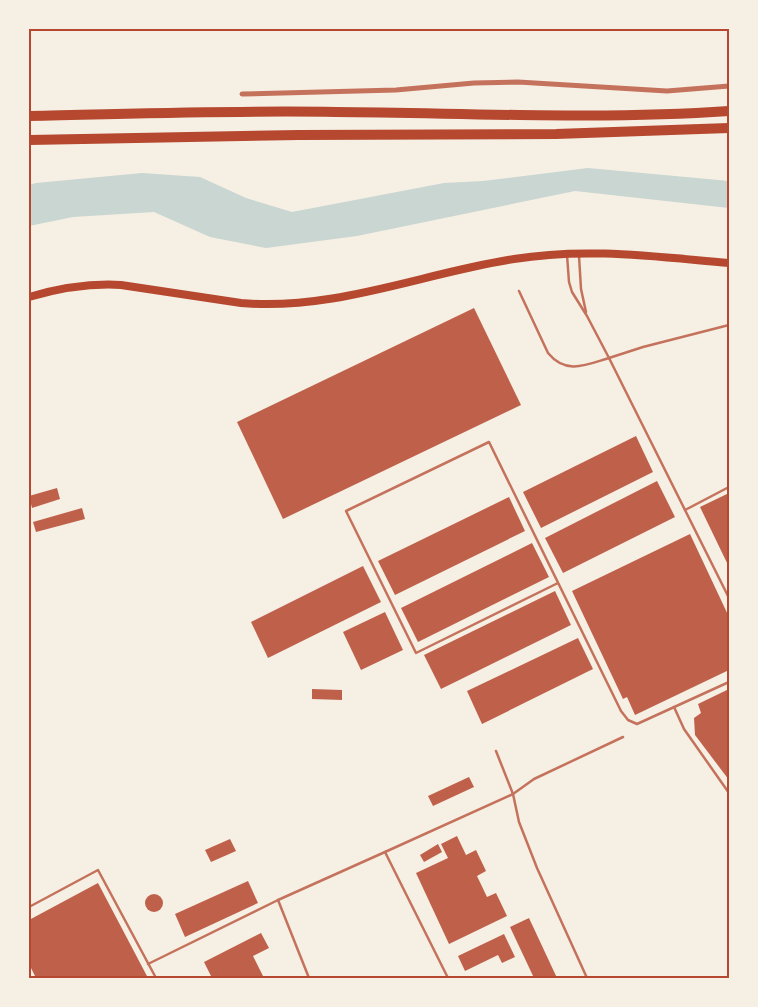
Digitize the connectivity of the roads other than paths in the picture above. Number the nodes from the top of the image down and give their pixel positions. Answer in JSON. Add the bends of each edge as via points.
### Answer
{"nodes":[{"id":1,"x":729,"y":86,"type":"edge"},
{"id":2,"x":242,"y":94,"type":"dead end"},
{"id":3,"x":729,"y":111,"type":"edge"},
{"id":4,"x":29,"y":116,"type":"edge"},
{"id":5,"x":729,"y":128,"type":"edge"},
{"id":6,"x":29,"y":140,"type":"edge"},
{"id":7,"x":567,"y":253,"type":"junction"},
{"id":8,"x":579,"y":253,"type":"junction"},
{"id":9,"x":729,"y":263,"type":"edge"},
{"id":10,"x":519,"y":291,"type":"dead end"},
{"id":11,"x":29,"y":297,"type":"edge"},
{"id":12,"x":587,"y":316,"type":"junction"},
{"id":13,"x":729,"y":325,"type":"edge"},
{"id":14,"x":609,"y":358,"type":"junction"},
{"id":15,"x":729,"y":487,"type":"edge"},
{"id":16,"x":685,"y":510,"type":"junction"},
{"id":17,"x":558,"y":582,"type":"junction"},
{"id":18,"x":729,"y":598,"type":"edge"},
{"id":19,"x":729,"y":682,"type":"edge"},
{"id":20,"x":674,"y":707,"type":"junction"},
{"id":21,"x":623,"y":737,"type":"dead end"},
{"id":22,"x":496,"y":752,"type":"dead end"},
{"id":23,"x":729,"y":793,"type":"edge"},
{"id":24,"x":513,"y":794,"type":"junction"},
{"id":25,"x":385,"y":852,"type":"junction"},
{"id":26,"x":278,"y":900,"type":"junction"},
{"id":27,"x":29,"y":907,"type":"edge"},
{"id":28,"x":148,"y":964,"type":"junction"},
{"id":29,"x":156,"y":978,"type":"edge"},
{"id":30,"x":309,"y":978,"type":"edge"},
{"id":31,"x":448,"y":978,"type":"edge"},
{"id":32,"x":587,"y":978,"type":"edge"}],
"edges":[{"from":1,"to":2,"type":"street","via":[[667,91],[518,82],[396,90]]},
{"from":3,"to":4,"type":"highway","via":[[619,116],[336,112]]},
{"from":5,"to":6,"type":"highway","via":[[556,134],[309,134]]},
{"from":7,"to":8,"type":"main road"},
{"from":7,"to":11,"type":"main road","via":[[466,267],[345,296],[303,302],[241,303],[103,284],[69,286]]},
{"from":7,"to":12,"type":"lane","via":[[568,282]]},
{"from":8,"to":9,"type":"main road","via":[[652,255]]},
{"from":8,"to":12,"type":"lane","via":[[581,289]]},
{"from":10,"to":14,"type":"lane","via":[[555,362],[566,367]]},
{"from":12,"to":14,"type":"lane"},
{"from":13,"to":14,"type":"lane","via":[[643,346]]},
{"from":14,"to":16,"type":"lane"},
{"from":15,"to":16,"type":"lane"},
{"from":16,"to":18,"type":"lane"},
{"from":17,"to":17,"type":"lane","via":[[416,653],[346,511],[489,442]]},
{"from":17,"to":20,"type":"lane","via":[[628,720],[637,724]]},
{"from":19,"to":20,"type":"lane"},
{"from":20,"to":23,"type":"lane","via":[[684,729]]},
{"from":21,"to":24,"type":"lane","via":[[534,779]]},
{"from":22,"to":24,"type":"lane"},
{"from":24,"to":25,"type":"lane"},
{"from":24,"to":32,"type":"lane","via":[[519,822],[537,868]]},
{"from":25,"to":26,"type":"lane"},
{"from":25,"to":31,"type":"lane"},
{"from":26,"to":28,"type":"lane"},
{"from":26,"to":30,"type":"lane"},
{"from":27,"to":28,"type":"lane","via":[[98,870]]},
{"from":28,"to":29,"type":"lane"}]}
